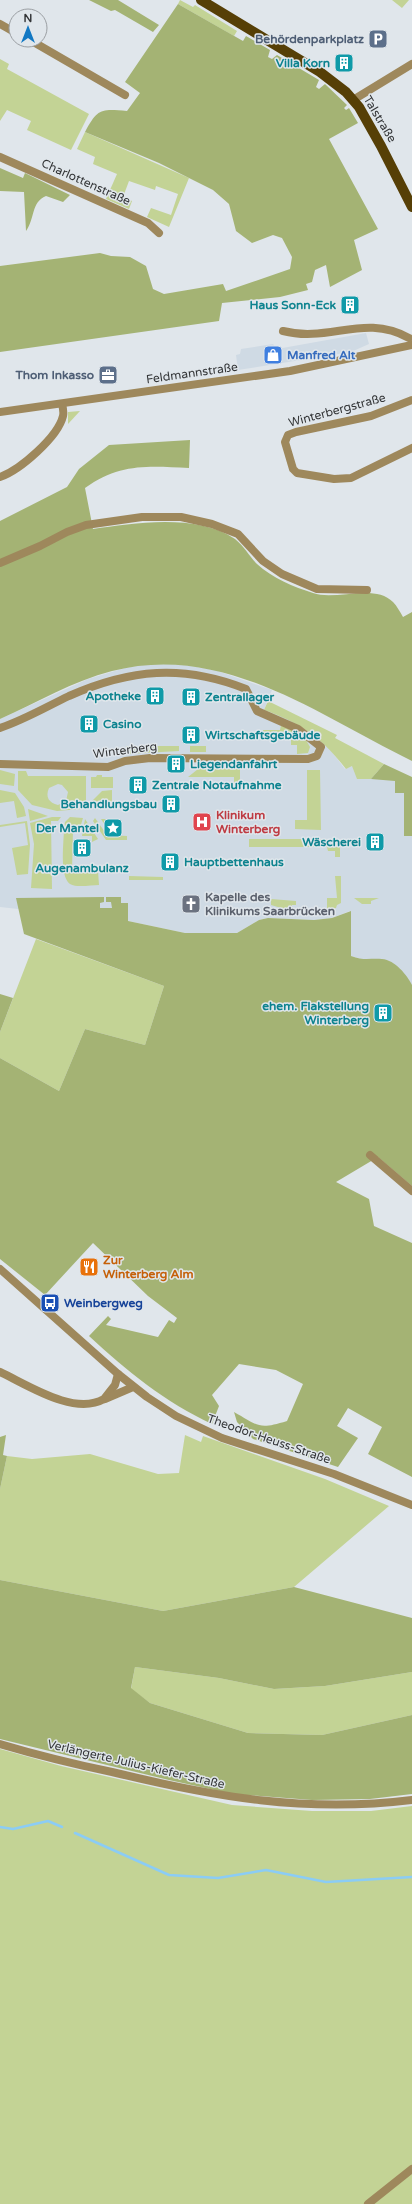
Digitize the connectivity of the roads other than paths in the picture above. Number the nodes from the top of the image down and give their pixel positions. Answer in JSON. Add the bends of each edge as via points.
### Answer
{"nodes":[{"id":1,"x":205,"y":1,"type":"edge"},
{"id":2,"x":44,"y":48,"type":"edge"},
{"id":3,"x":412,"y":64,"type":"edge"},
{"id":4,"x":125,"y":95,"type":"dead end"},
{"id":5,"x":353,"y":100,"type":"junction"},
{"id":6,"x":0,"y":157,"type":"edge"},
{"id":7,"x":412,"y":208,"type":"edge"},
{"id":8,"x":159,"y":233,"type":"dead end"},
{"id":9,"x":283,"y":331,"type":"dead end"},
{"id":10,"x":411,"y":340,"type":"edge"},
{"id":11,"x":412,"y":400,"type":"edge"},
{"id":12,"x":62,"y":404,"type":"junction"},
{"id":13,"x":0,"y":412,"type":"edge"},
{"id":14,"x":412,"y":448,"type":"edge"},
{"id":15,"x":0,"y":477,"type":"edge"},
{"id":16,"x":0,"y":563,"type":"edge"},
{"id":17,"x":367,"y":590,"type":"dead end"},
{"id":18,"x":0,"y":728,"type":"edge"},
{"id":19,"x":0,"y":764,"type":"edge"},
{"id":20,"x":370,"y":1155,"type":"dead end"},
{"id":21,"x":412,"y":1191,"type":"edge"},
{"id":22,"x":0,"y":1269,"type":"edge"},
{"id":23,"x":0,"y":1372,"type":"edge"},
{"id":24,"x":118,"y":1374,"type":"junction"},
{"id":25,"x":133,"y":1387,"type":"junction"},
{"id":26,"x":104,"y":1399,"type":"junction"},
{"id":27,"x":412,"y":1505,"type":"edge"},
{"id":28,"x":0,"y":1744,"type":"edge"},
{"id":29,"x":412,"y":1800,"type":"edge"},
{"id":30,"x":412,"y":2169,"type":"edge"},
{"id":31,"x":368,"y":2204,"type":"edge"}],
"edges":[{"from":1,"to":5,"type":"main road","name":"Talstraße","via":[[320,72]]},
{"from":2,"to":4,"type":"street"},
{"from":3,"to":5,"type":"street"},
{"from":5,"to":7,"type":"main road","name":"Talstraße","via":[[381,146]]},
{"from":6,"to":8,"type":"street","name":"Charlottenstraße","via":[[148,223]]},
{"from":9,"to":10,"type":"street","name":"Feldmannstraße","via":[[313,334],[376,326],[393,330]]},
{"from":10,"to":12,"type":"street","name":"Feldmannstraße","via":[[386,350],[344,361],[290,371]]},
{"from":11,"to":14,"type":"street","name":"Winterbergstraße","via":[[371,416],[296,432],[288,435],[285,442],[293,469],[297,473],[334,479],[351,478]]},
{"from":12,"to":13,"type":"street","name":"Feldmannstraße"},
{"from":12,"to":15,"type":"street","via":[[64,415],[53,434],[19,467]]},
{"from":16,"to":17,"type":"street","via":[[86,525],[135,518],[175,517],[212,524],[238,534],[263,561],[282,574],[317,589]]},
{"from":18,"to":19,"type":"street","name":"Winterberg","via":[[112,680],[150,672],[179,672],[214,679],[246,690],[257,712],[298,730],[321,747],[320,753],[313,758],[150,758],[125,761],[108,767]]},
{"from":20,"to":21,"type":"street"},
{"from":22,"to":24,"type":"street","name":"Theodor-Heuss-Straße"},
{"from":23,"to":26,"type":"street","via":[[53,1398],[67,1402],[81,1404]]},
{"from":24,"to":25,"type":"street","name":"Theodor-Heuss-Straße"},
{"from":24,"to":26,"type":"street","via":[[115,1385]]},
{"from":25,"to":26,"type":"street"},
{"from":25,"to":27,"type":"street","name":"Theodor-Heuss-Straße","via":[[176,1416],[222,1438],[321,1469]]},
{"from":28,"to":29,"type":"street","name":"Verlängerte Julius-Kiefer-Straße","via":[[168,1786],[233,1798],[311,1805],[371,1805]]},
{"from":30,"to":31,"type":"street"}]}
